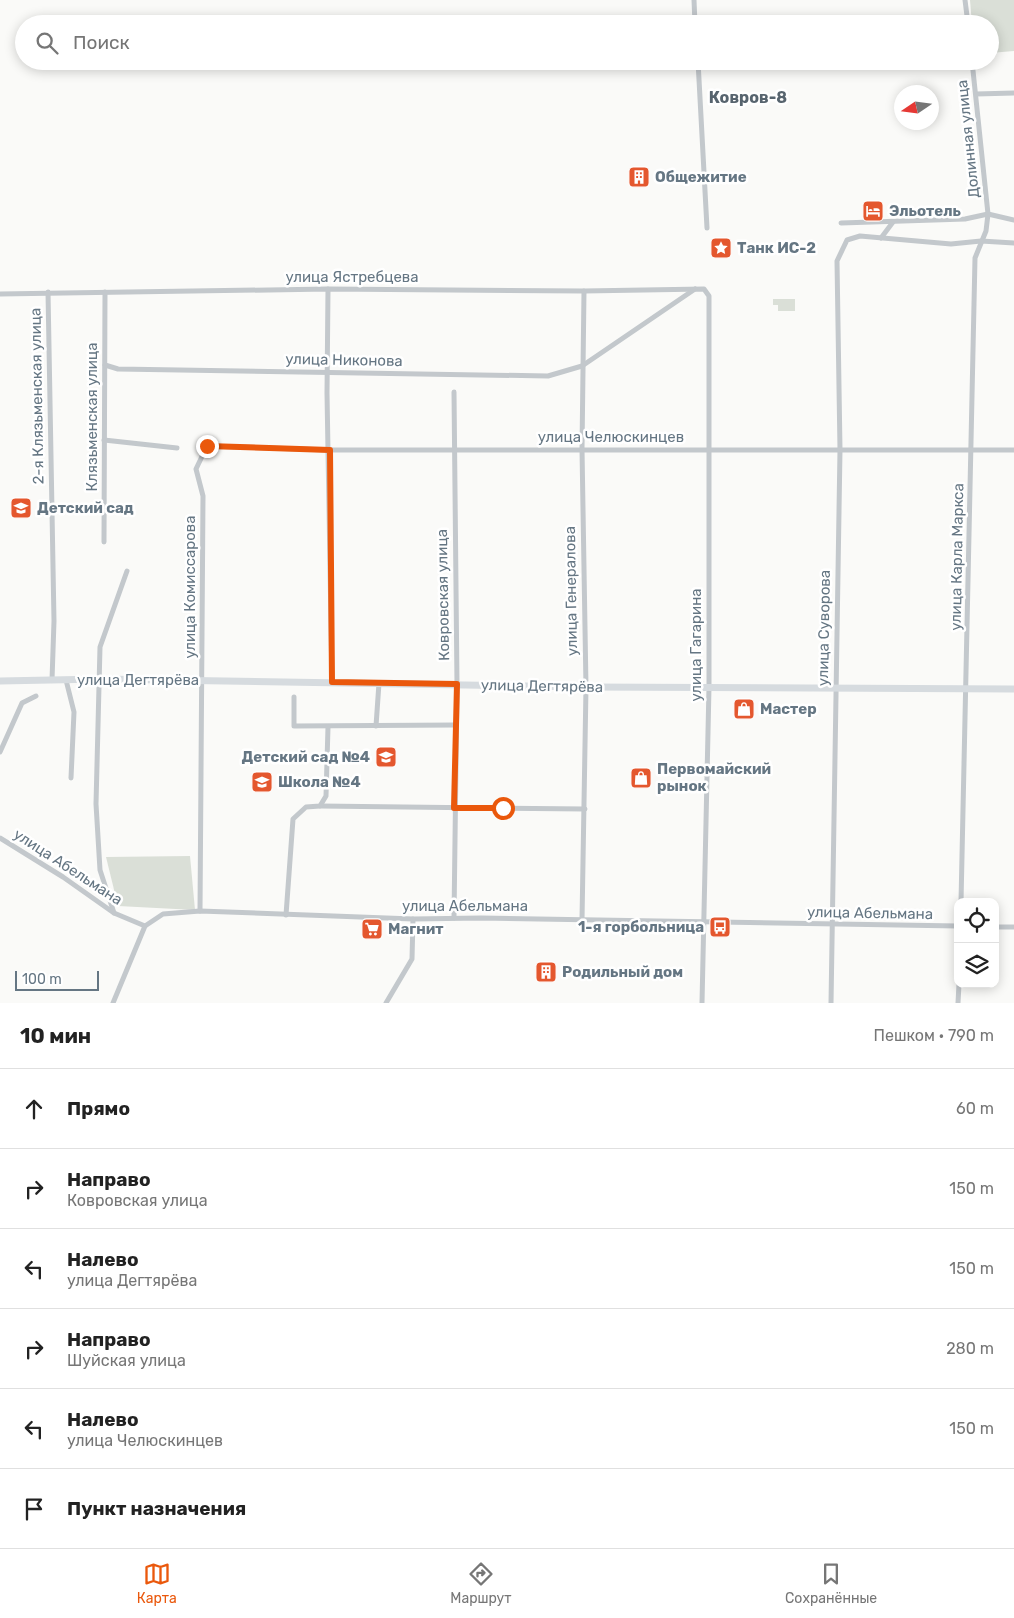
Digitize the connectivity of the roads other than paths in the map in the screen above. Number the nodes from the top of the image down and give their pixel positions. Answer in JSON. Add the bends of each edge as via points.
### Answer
{"nodes":[{"id":1,"x":694,"y":0,"type":"edge"},
{"id":2,"x":965,"y":0,"type":"edge"},
{"id":3,"x":695,"y":15,"type":"edge"},
{"id":4,"x":967,"y":15,"type":"edge"},
{"id":5,"x":698,"y":70,"type":"edge"},
{"id":6,"x":973,"y":70,"type":"edge"},
{"id":7,"x":1014,"y":93,"type":"edge"},
{"id":8,"x":976,"y":94,"type":"junction"},
{"id":9,"x":988,"y":214,"type":"junction"},
{"id":10,"x":1014,"y":220,"type":"edge"},
{"id":11,"x":893,"y":222,"type":"junction"},
{"id":12,"x":840,"y":223,"type":"dead end"},
{"id":13,"x":707,"y":228,"type":"dead end"},
{"id":14,"x":881,"y":238,"type":"junction"},
{"id":15,"x":981,"y":241,"type":"junction"},
{"id":16,"x":1014,"y":242,"type":"edge"},
{"id":17,"x":328,"y":289,"type":"junction"},
{"id":18,"x":695,"y":289,"type":"junction"},
{"id":19,"x":704,"y":289,"type":"joint"},
{"id":20,"x":584,"y":291,"type":"junction"},
{"id":21,"x":48,"y":292,"type":"junction"},
{"id":22,"x":105,"y":292,"type":"junction"},
{"id":23,"x":0,"y":294,"type":"edge"},
{"id":24,"x":105,"y":365,"type":"junction"},
{"id":25,"x":582,"y":366,"type":"junction"},
{"id":26,"x":328,"y":372,"type":"junction"},
{"id":27,"x":454,"y":392,"type":"dead end"},
{"id":28,"x":104,"y":440,"type":"junction"},
{"id":29,"x":207,"y":446,"type":"joint"},
{"id":30,"x":178,"y":448,"type":"dead end"},
{"id":31,"x":330,"y":450,"type":"junction"},
{"id":32,"x":454,"y":450,"type":"junction"},
{"id":33,"x":582,"y":450,"type":"junction"},
{"id":34,"x":708,"y":450,"type":"junction"},
{"id":35,"x":840,"y":450,"type":"junction"},
{"id":36,"x":972,"y":450,"type":"junction"},
{"id":37,"x":1014,"y":450,"type":"edge"},
{"id":38,"x":104,"y":542,"type":"dead end"},
{"id":39,"x":127,"y":571,"type":"dead end"},
{"id":40,"x":0,"y":676,"type":"edge"},
{"id":41,"x":41,"y":680,"type":"junction"},
{"id":42,"x":52,"y":680,"type":"junction"},
{"id":43,"x":66,"y":680,"type":"junction"},
{"id":44,"x":101,"y":680,"type":"junction"},
{"id":45,"x":0,"y":681,"type":"edge"},
{"id":46,"x":203,"y":681,"type":"junction"},
{"id":47,"x":332,"y":682,"type":"junction"},
{"id":48,"x":378,"y":683,"type":"junction"},
{"id":49,"x":457,"y":684,"type":"junction"},
{"id":50,"x":586,"y":687,"type":"junction"},
{"id":51,"x":709,"y":687,"type":"junction"},
{"id":52,"x":835,"y":689,"type":"junction"},
{"id":53,"x":966,"y":690,"type":"junction"},
{"id":54,"x":1014,"y":690,"type":"edge"},
{"id":55,"x":36,"y":696,"type":"dead end"},
{"id":56,"x":294,"y":698,"type":"dead end"},
{"id":57,"x":456,"y":725,"type":"junction"},
{"id":58,"x":376,"y":726,"type":"junction"},
{"id":59,"x":328,"y":727,"type":"junction"},
{"id":60,"x":0,"y":752,"type":"edge"},
{"id":61,"x":72,"y":778,"type":"dead end"},
{"id":62,"x":320,"y":806,"type":"junction"},
{"id":63,"x":454,"y":808,"type":"junction"},
{"id":64,"x":585,"y":809,"type":"junction"},
{"id":65,"x":0,"y":838,"type":"edge"},
{"id":66,"x":961,"y":898,"type":"edge"},
{"id":67,"x":200,"y":911,"type":"junction"},
{"id":68,"x":114,"y":913,"type":"junction"},
{"id":69,"x":286,"y":915,"type":"junction"},
{"id":70,"x":454,"y":918,"type":"junction"},
{"id":71,"x":414,"y":919,"type":"junction"},
{"id":72,"x":582,"y":920,"type":"junction"},
{"id":73,"x":705,"y":923,"type":"junction"},
{"id":74,"x":832,"y":925,"type":"junction"},
{"id":75,"x":145,"y":926,"type":"junction"},
{"id":76,"x":954,"y":926,"type":"edge"},
{"id":77,"x":999,"y":927,"type":"edge"},
{"id":78,"x":1014,"y":927,"type":"edge"},
{"id":79,"x":959,"y":988,"type":"edge"},
{"id":80,"x":113,"y":1003,"type":"edge"},
{"id":81,"x":386,"y":1003,"type":"edge"},
{"id":82,"x":702,"y":1003,"type":"edge"},
{"id":83,"x":831,"y":1003,"type":"edge"},
{"id":84,"x":958,"y":1003,"type":"edge"}],
"edges":[{"from":1,"to":3,"type":"street"},
{"from":2,"to":4,"type":"street"},
{"from":5,"to":13,"type":"street"},
{"from":6,"to":8,"type":"street","name":"Долинная улица"},
{"from":7,"to":8,"type":"street"},
{"from":8,"to":9,"type":"street","name":"Долинная улица"},
{"from":9,"to":10,"type":"street"},
{"from":9,"to":11,"type":"street","via":[[964,219]]},
{"from":9,"to":15,"type":"street","name":"улица Карла Маркса"},
{"from":11,"to":12,"type":"street"},
{"from":11,"to":14,"type":"street"},
{"from":14,"to":15,"type":"street","via":[[951,244]]},
{"from":14,"to":35,"type":"street","name":"улица Суворова","via":[[860,236],[847,240],[840,254],[836,298]]},
{"from":15,"to":16,"type":"street"},
{"from":15,"to":36,"type":"street","name":"улица Карла Маркса","via":[[975,258]]},
{"from":17,"to":20,"type":"street","name":"улица Ястребцева"},
{"from":17,"to":22,"type":"street","name":"улица Ястребцева"},
{"from":17,"to":26,"type":"street"},
{"from":18,"to":19,"type":"street","name":"улица Ястребцева"},
{"from":18,"to":20,"type":"street","name":"улица Ястребцева"},
{"from":18,"to":25,"type":"street","name":"улица Никонова"},
{"from":19,"to":34,"type":"street","name":"улица Гагарина","via":[[708,296]]},
{"from":20,"to":25,"type":"street","name":"улица Генералова"},
{"from":21,"to":22,"type":"street","name":"улица Ястребцева"},
{"from":21,"to":23,"type":"street","name":"улица Ястребцева"},
{"from":21,"to":42,"type":"street","name":"2-я Клязьменская улица","via":[[54,621]]},
{"from":22,"to":24,"type":"street","name":"Клязьменская улица"},
{"from":24,"to":26,"type":"street","name":"улица Никонова","via":[[118,368]]},
{"from":24,"to":28,"type":"street","name":"Клязьменская улица"},
{"from":25,"to":26,"type":"street","name":"улица Никонова","via":[[548,376]]},
{"from":25,"to":33,"type":"street","name":"улица Генералова"},
{"from":26,"to":31,"type":"street"},
{"from":27,"to":32,"type":"street","name":"Ковровская улица"},
{"from":28,"to":30,"type":"street"},
{"from":28,"to":38,"type":"street","name":"Клязьменская улица"},
{"from":29,"to":31,"type":"street","name":"улица Челюскинцев"},
{"from":29,"to":46,"type":"street","name":"улица Комиссарова","via":[[196,469],[203,496]]},
{"from":31,"to":32,"type":"street","name":"улица Челюскинцев"},
{"from":31,"to":47,"type":"street"},
{"from":32,"to":33,"type":"street","name":"улица Челюскинцев"},
{"from":32,"to":49,"type":"street","name":"Ковровская улица"},
{"from":33,"to":34,"type":"street","name":"улица Челюскинцев"},
{"from":33,"to":50,"type":"street","name":"улица Генералова"},
{"from":34,"to":35,"type":"street","name":"улица Челюскинцев"},
{"from":34,"to":51,"type":"street","name":"улица Гагарина"},
{"from":35,"to":36,"type":"street","name":"улица Челюскинцев"},
{"from":35,"to":52,"type":"street","name":"улица Суворова"},
{"from":36,"to":37,"type":"street","name":"улица Челюскинцев"},
{"from":36,"to":53,"type":"street","name":"улица Карла Маркса"},
{"from":39,"to":44,"type":"street","via":[[100,647]]},
{"from":40,"to":41,"type":"main road"},
{"from":41,"to":42,"type":"main road","name":"улица Дегтярёва"},
{"from":41,"to":45,"type":"main road"},
{"from":42,"to":43,"type":"main road","name":"улица Дегтярёва"},
{"from":43,"to":44,"type":"main road","name":"улица Дегтярёва"},
{"from":43,"to":61,"type":"street","via":[[74,712]]},
{"from":44,"to":46,"type":"main road","name":"улица Дегтярёва"},
{"from":44,"to":68,"type":"street","via":[[96,804],[100,870]]},
{"from":46,"to":47,"type":"main road","name":"улица Дегтярёва"},
{"from":46,"to":67,"type":"street","name":"улица Комиссарова"},
{"from":47,"to":48,"type":"main road","name":"улица Дегтярёва"},
{"from":48,"to":49,"type":"main road","name":"улица Дегтярёва"},
{"from":48,"to":58,"type":"street"},
{"from":49,"to":50,"type":"main road","name":"улица Дегтярёва"},
{"from":49,"to":57,"type":"street","name":"Ковровская улица"},
{"from":50,"to":51,"type":"main road","name":"улица Дегтярёва"},
{"from":50,"to":64,"type":"street","name":"улица Генералова"},
{"from":51,"to":52,"type":"main road","name":"улица Дегтярёва"},
{"from":51,"to":73,"type":"street","name":"улица Гагарина"},
{"from":52,"to":53,"type":"main road","name":"улица Дегтярёва"},
{"from":52,"to":74,"type":"street","name":"улица Суворова"},
{"from":53,"to":54,"type":"main road","name":"улица Дегтярёва"},
{"from":53,"to":66,"type":"street","name":"улица Карла Маркса"},
{"from":55,"to":60,"type":"street","via":[[22,703]]},
{"from":56,"to":59,"type":"street","via":[[294,726]]},
{"from":57,"to":58,"type":"street"},
{"from":57,"to":63,"type":"street","name":"Ковровская улица"},
{"from":58,"to":59,"type":"street"},
{"from":59,"to":62,"type":"street","via":[[326,796]]},
{"from":62,"to":63,"type":"street"},
{"from":62,"to":69,"type":"street","via":[[306,807],[293,819]]},
{"from":63,"to":64,"type":"street"},
{"from":63,"to":70,"type":"street","name":"Ковровская улица"},
{"from":64,"to":72,"type":"street","name":"улица Генералова"},
{"from":65,"to":68,"type":"street","name":"улица Абельмана","via":[[63,876]]},
{"from":67,"to":69,"type":"street","name":"улица Абельмана"},
{"from":67,"to":75,"type":"street","name":"улица Абельмана","via":[[163,914]]},
{"from":68,"to":75,"type":"street","name":"улица Абельмана"},
{"from":69,"to":71,"type":"street","name":"улица Абельмана"},
{"from":70,"to":71,"type":"street","name":"улица Абельмана"},
{"from":70,"to":72,"type":"street","name":"улица Абельмана"},
{"from":71,"to":81,"type":"street","via":[[412,959]]},
{"from":72,"to":73,"type":"street","name":"улица Абельмана"},
{"from":73,"to":74,"type":"street","name":"улица Абельмана"},
{"from":73,"to":82,"type":"street","name":"улица Гагарина"},
{"from":74,"to":76,"type":"street","name":"улица Абельмана"},
{"from":74,"to":83,"type":"street","name":"улица Суворова"},
{"from":75,"to":80,"type":"street"},
{"from":77,"to":78,"type":"street"},
{"from":79,"to":84,"type":"street"}]}
